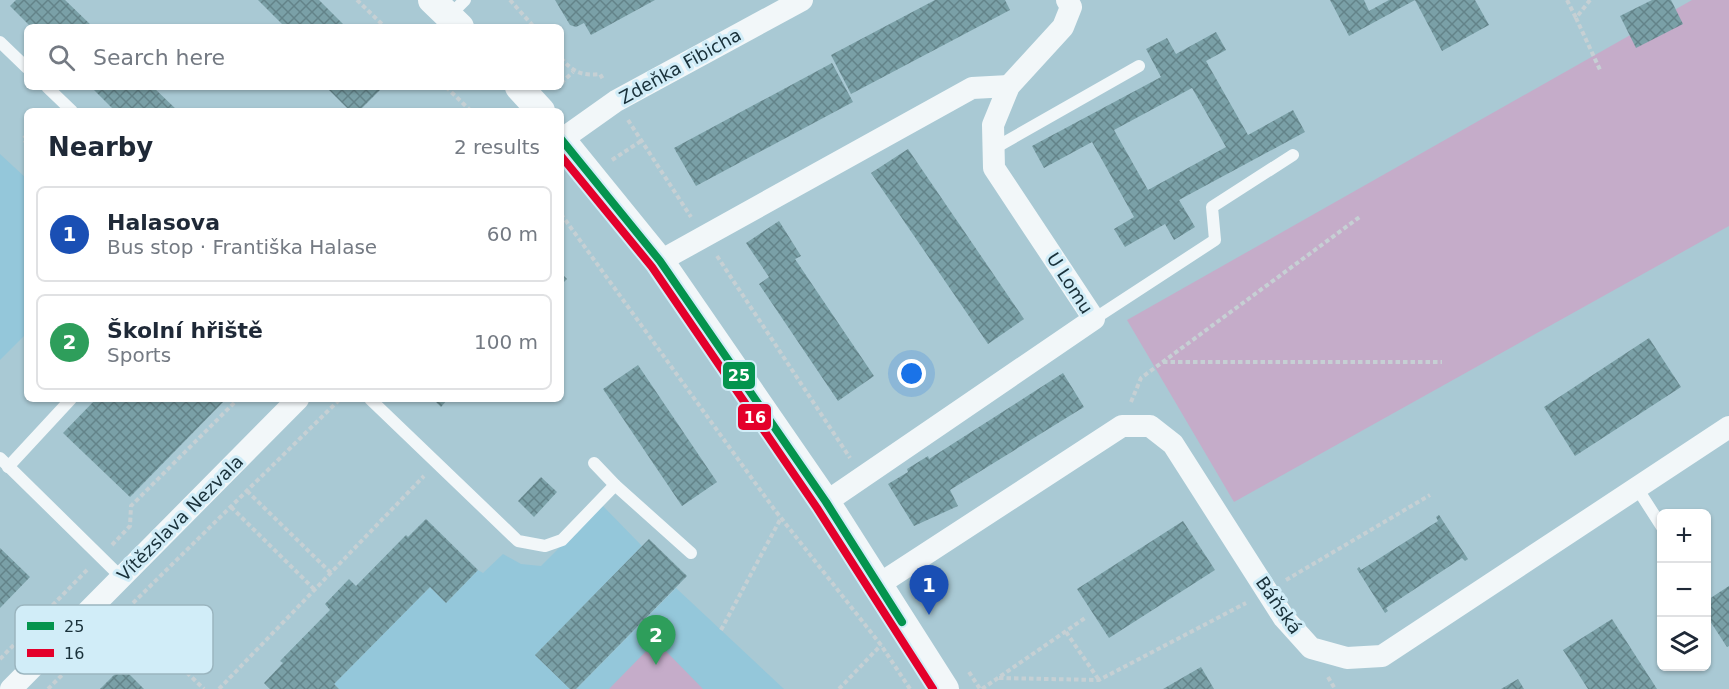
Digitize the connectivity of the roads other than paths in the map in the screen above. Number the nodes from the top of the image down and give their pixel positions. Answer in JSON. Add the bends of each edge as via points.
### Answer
{"nodes":[{"id":1,"x":802,"y":0,"type":"edge"},
{"id":2,"x":1067,"y":0,"type":"edge"},
{"id":3,"x":0,"y":42,"type":"edge"},
{"id":4,"x":24,"y":65,"type":"edge"},
{"id":5,"x":1140,"y":66,"type":"dead end"},
{"id":6,"x":1008,"y":86,"type":"junction"},
{"id":7,"x":50,"y":90,"type":"edge"},
{"id":8,"x":522,"y":90,"type":"edge"},
{"id":9,"x":69,"y":108,"type":"edge"},
{"id":10,"x":538,"y":108,"type":"edge"},
{"id":11,"x":564,"y":137,"type":"edge"},
{"id":12,"x":564,"y":143,"type":"edge"},
{"id":13,"x":993,"y":149,"type":"junction"},
{"id":14,"x":1293,"y":155,"type":"dead end"},
{"id":15,"x":660,"y":261,"type":"junction"},
{"id":16,"x":1094,"y":319,"type":"junction"},
{"id":17,"x":68,"y":402,"type":"edge"},
{"id":18,"x":295,"y":402,"type":"edge"},
{"id":19,"x":373,"y":402,"type":"edge"},
{"id":20,"x":1729,"y":427,"type":"edge"},
{"id":21,"x":4,"y":462,"type":"edge"},
{"id":22,"x":594,"y":463,"type":"dead end"},
{"id":23,"x":615,"y":485,"type":"junction"},
{"id":24,"x":1636,"y":488,"type":"junction"},
{"id":25,"x":826,"y":502,"type":"junction"},
{"id":26,"x":1657,"y":520,"type":"edge"},
{"id":27,"x":691,"y":553,"type":"dead end"},
{"id":28,"x":122,"y":577,"type":"junction"},
{"id":29,"x":878,"y":585,"type":"junction"},
{"id":30,"x":94,"y":605,"type":"edge"},
{"id":31,"x":26,"y":674,"type":"edge"},
{"id":32,"x":11,"y":689,"type":"edge"},
{"id":33,"x":945,"y":689,"type":"edge"}],
"edges":[{"from":1,"to":11,"type":"street","name":"Zdeňka Fibicha","via":[[616,101]]},
{"from":2,"to":6,"type":"street","name":"U Lomu","via":[[1071,8],[1063,27]]},
{"from":3,"to":4,"type":"lane"},
{"from":5,"to":13,"type":"lane"},
{"from":6,"to":13,"type":"street","name":"U Lomu","via":[[993,125]]},
{"from":6,"to":15,"type":"street","via":[[972,88]]},
{"from":7,"to":9,"type":"lane"},
{"from":8,"to":10,"type":"street"},
{"from":12,"to":15,"type":"street"},
{"from":13,"to":16,"type":"street","name":"U Lomu","via":[[994,168]]},
{"from":14,"to":16,"type":"lane","via":[[1212,207],[1215,240]]},
{"from":15,"to":25,"type":"street"},
{"from":16,"to":25,"type":"street","name":"U Lomu"},
{"from":17,"to":21,"type":"lane"},
{"from":18,"to":28,"type":"street","name":"Vítězslava Nezvala"},
{"from":19,"to":23,"type":"lane","via":[[518,541],[545,546],[561,540]]},
{"from":20,"to":24,"type":"street","name":"Báňská"},
{"from":21,"to":28,"type":"lane"},
{"from":22,"to":23,"type":"lane"},
{"from":23,"to":27,"type":"lane"},
{"from":24,"to":26,"type":"lane"},
{"from":24,"to":29,"type":"street","name":"Báňská","via":[[1382,656],[1347,658],[1311,648],[1284,618],[1173,444],[1150,426],[1122,426]]},
{"from":25,"to":29,"type":"street"},
{"from":28,"to":30,"type":"street","name":"Vítězslava Nezvala"},
{"from":29,"to":33,"type":"street"},
{"from":31,"to":32,"type":"street","name":"Vítězslava Nezvala"}]}
